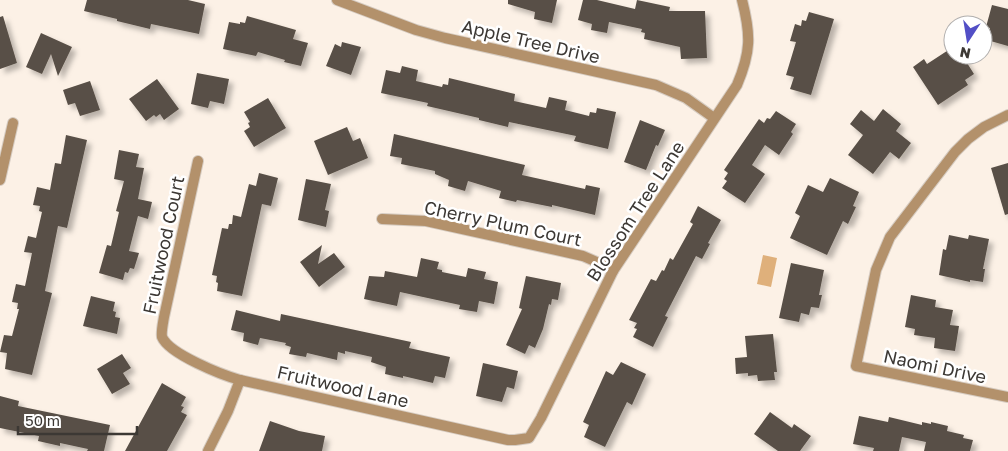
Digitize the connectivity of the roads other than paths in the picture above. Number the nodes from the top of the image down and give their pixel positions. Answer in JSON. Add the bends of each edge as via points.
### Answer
{"nodes":[{"id":1,"x":337,"y":0,"type":"edge"},
{"id":2,"x":742,"y":0,"type":"edge"},
{"id":3,"x":1008,"y":115,"type":"edge"},
{"id":4,"x":714,"y":118,"type":"junction"},
{"id":5,"x":13,"y":123,"type":"dead end"},
{"id":6,"x":198,"y":161,"type":"dead end"},
{"id":7,"x":0,"y":180,"type":"edge"},
{"id":8,"x":382,"y":218,"type":"dead end"},
{"id":9,"x":613,"y":271,"type":"junction"},
{"id":10,"x":162,"y":335,"type":"joint"},
{"id":11,"x":240,"y":380,"type":"junction"},
{"id":12,"x":1008,"y":397,"type":"edge"},
{"id":13,"x":529,"y":438,"type":"joint"},
{"id":14,"x":208,"y":451,"type":"edge"}],
"edges":[{"from":1,"to":4,"type":"street","name":"Apple Tree Drive","via":[[445,38],[656,85],[686,98]]},
{"from":2,"to":4,"type":"street","name":"Blossom Tree Lane","via":[[749,30],[749,49],[737,85]]},
{"from":3,"to":12,"type":"street","name":"Naomi Drive","via":[[968,138],[890,237],[876,270],[856,366]]},
{"from":4,"to":9,"type":"street","name":"Blossom Tree Lane"},
{"from":5,"to":7,"type":"street"},
{"from":6,"to":10,"type":"street","name":"Fruitwood Court"},
{"from":8,"to":9,"type":"street","name":"Cherry Plum Court","via":[[426,222],[574,254]]},
{"from":9,"to":13,"type":"street","name":"Blossom Tree Lane"},
{"from":10,"to":11,"type":"street","name":"Fruitwood Lane","via":[[175,350],[216,372]]},
{"from":11,"to":13,"type":"street","name":"Fruitwood Lane","via":[[508,440]]},
{"from":11,"to":14,"type":"street"}]}
